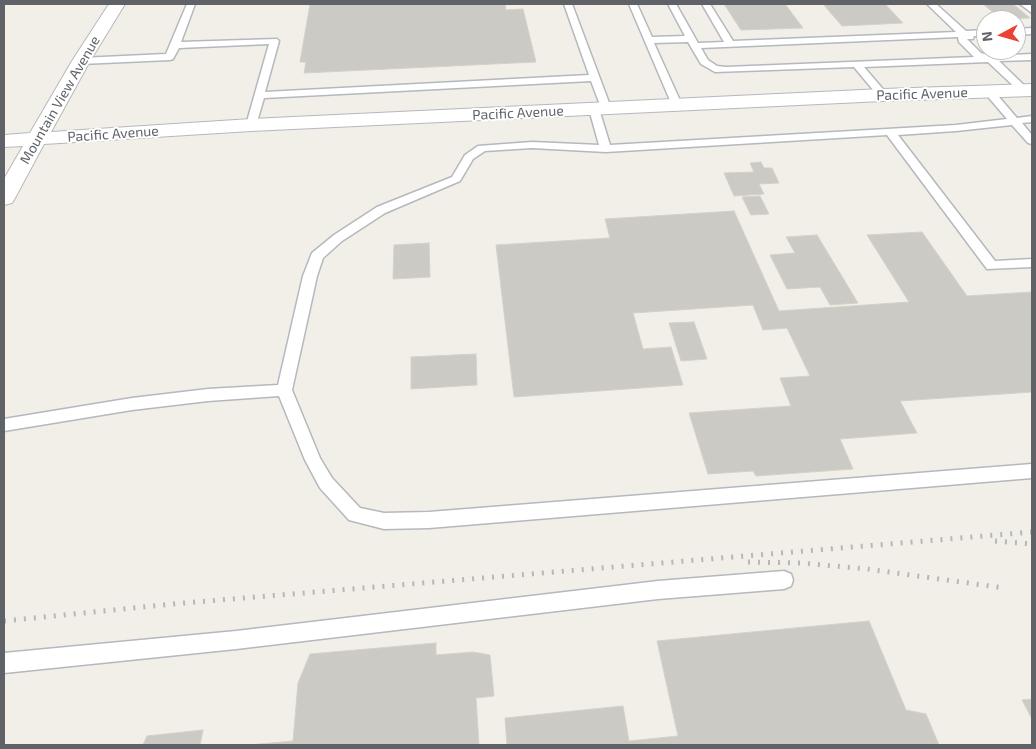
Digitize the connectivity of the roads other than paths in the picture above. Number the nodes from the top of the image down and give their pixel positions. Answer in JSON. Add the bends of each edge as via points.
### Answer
{"nodes":[{"id":1,"x":117,"y":4,"type":"edge"},
{"id":2,"x":191,"y":4,"type":"edge"},
{"id":3,"x":568,"y":4,"type":"edge"},
{"id":4,"x":633,"y":4,"type":"edge"},
{"id":5,"x":672,"y":4,"type":"edge"},
{"id":6,"x":706,"y":4,"type":"edge"},
{"id":7,"x":932,"y":4,"type":"edge"},
{"id":8,"x":1024,"y":4,"type":"edge"},
{"id":9,"x":1032,"y":10,"type":"edge"},
{"id":10,"x":964,"y":34,"type":"junction"},
{"id":11,"x":976,"y":34,"type":"edge"},
{"id":12,"x":648,"y":40,"type":"junction"},
{"id":13,"x":692,"y":42,"type":"junction"},
{"id":14,"x":175,"y":45,"type":"junction"},
{"id":15,"x":731,"y":45,"type":"junction"},
{"id":16,"x":976,"y":53,"type":"edge"},
{"id":17,"x":976,"y":54,"type":"edge"},
{"id":18,"x":996,"y":60,"type":"edge"},
{"id":19,"x":81,"y":61,"type":"junction"},
{"id":20,"x":856,"y":65,"type":"junction"},
{"id":21,"x":595,"y":78,"type":"junction"},
{"id":22,"x":1028,"y":90,"type":"edge"},
{"id":23,"x":989,"y":92,"type":"junction"},
{"id":24,"x":260,"y":95,"type":"junction"},
{"id":25,"x":883,"y":95,"type":"junction"},
{"id":26,"x":677,"y":105,"type":"junction"},
{"id":27,"x":600,"y":109,"type":"junction"},
{"id":28,"x":1032,"y":119,"type":"edge"},
{"id":29,"x":1012,"y":120,"type":"junction"},
{"id":30,"x":252,"y":125,"type":"junction"},
{"id":31,"x":890,"y":132,"type":"junction"},
{"id":32,"x":38,"y":139,"type":"junction"},
{"id":33,"x":4,"y":141,"type":"edge"},
{"id":34,"x":1032,"y":141,"type":"edge"},
{"id":35,"x":606,"y":149,"type":"junction"},
{"id":36,"x":4,"y":198,"type":"edge"},
{"id":37,"x":1032,"y":263,"type":"edge"},
{"id":38,"x":284,"y":390,"type":"junction"},
{"id":39,"x":4,"y":425,"type":"edge"},
{"id":40,"x":1032,"y":471,"type":"edge"},
{"id":41,"x":784,"y":580,"type":"dead end"},
{"id":42,"x":4,"y":663,"type":"edge"}],
"edges":[{"from":1,"to":19,"type":"street","name":"Mountain View Avenue"},
{"from":2,"to":14,"type":"lane"},
{"from":3,"to":21,"type":"lane"},
{"from":4,"to":12,"type":"lane"},
{"from":5,"to":13,"type":"lane"},
{"from":6,"to":15,"type":"lane"},
{"from":7,"to":10,"type":"lane"},
{"from":8,"to":9,"type":"lane"},
{"from":10,"to":11,"type":"lane"},
{"from":10,"to":15,"type":"lane"},
{"from":10,"to":16,"type":"lane","via":[[962,40]]},
{"from":12,"to":13,"type":"lane"},
{"from":12,"to":26,"type":"lane"},
{"from":13,"to":15,"type":"lane"},
{"from":13,"to":20,"type":"lane","via":[[704,62],[715,69]]},
{"from":14,"to":19,"type":"lane","via":[[170,57]]},
{"from":14,"to":24,"type":"lane","via":[[274,41]]},
{"from":17,"to":20,"type":"lane"},
{"from":18,"to":22,"type":"lane"},
{"from":19,"to":32,"type":"street","name":"Mountain View Avenue"},
{"from":20,"to":25,"type":"lane"},
{"from":21,"to":24,"type":"lane"},
{"from":21,"to":27,"type":"lane"},
{"from":22,"to":23,"type":"street","name":"Pacific Avenue"},
{"from":23,"to":25,"type":"street","name":"Pacific Avenue"},
{"from":23,"to":29,"type":"lane"},
{"from":24,"to":30,"type":"lane"},
{"from":25,"to":26,"type":"street","name":"Pacific Avenue"},
{"from":26,"to":27,"type":"street","name":"Pacific Avenue"},
{"from":27,"to":30,"type":"street","name":"Pacific Avenue"},
{"from":27,"to":35,"type":"lane"},
{"from":28,"to":29,"type":"lane"},
{"from":29,"to":31,"type":"lane"},
{"from":29,"to":34,"type":"lane"},
{"from":30,"to":32,"type":"street","name":"Pacific Avenue"},
{"from":31,"to":35,"type":"lane"},
{"from":31,"to":37,"type":"lane","via":[[992,266]]},
{"from":32,"to":33,"type":"street","name":"Pacific Avenue"},
{"from":32,"to":36,"type":"street","name":"Mountain View Avenue"},
{"from":35,"to":38,"type":"lane","via":[[532,145],[482,148],[469,157],[456,179],[381,210],[338,238],[317,256]]},
{"from":38,"to":39,"type":"lane","via":[[132,404]]},
{"from":38,"to":40,"type":"lane","via":[[313,460],[334,494],[355,515],[384,521]]},
{"from":41,"to":42,"type":"lane","via":[[658,590],[236,640]]}]}
